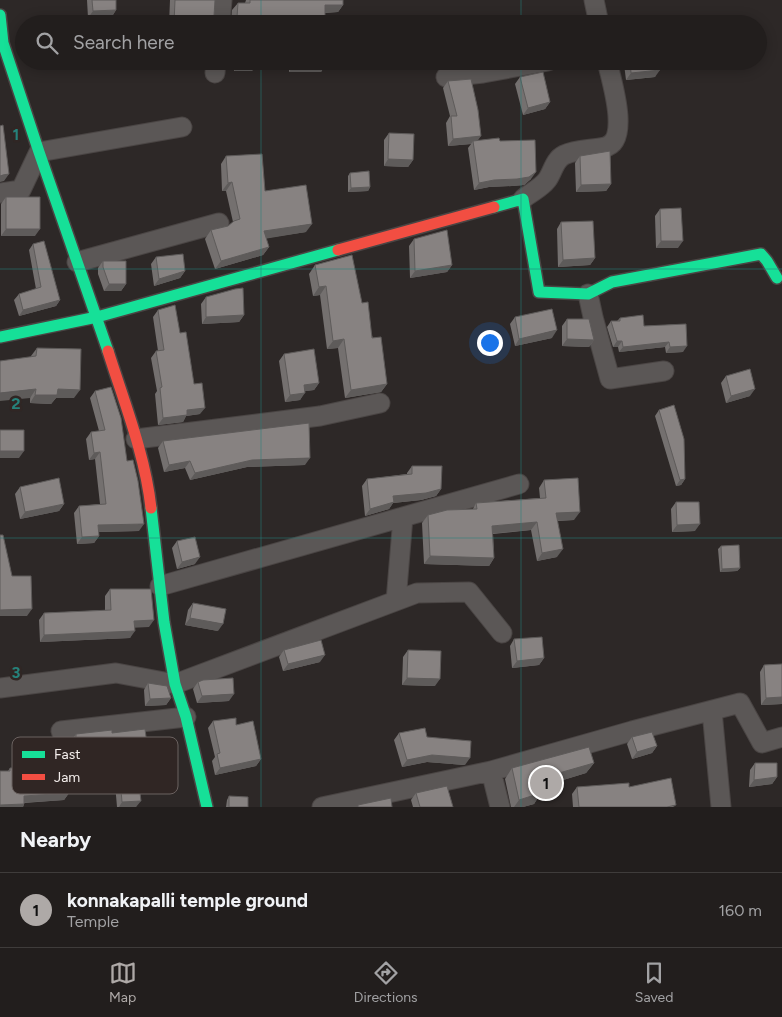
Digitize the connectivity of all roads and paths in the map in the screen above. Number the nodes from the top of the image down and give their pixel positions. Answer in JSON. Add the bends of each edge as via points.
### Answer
{"nodes":[{"id":1,"x":222,"y":0,"type":"edge"},
{"id":2,"x":594,"y":0,"type":"edge"},
{"id":3,"x":0,"y":15,"type":"edge"},
{"id":4,"x":221,"y":15,"type":"edge"},
{"id":5,"x":597,"y":15,"type":"edge"},
{"id":6,"x":499,"y":70,"type":"edge"},
{"id":7,"x":609,"y":70,"type":"edge"},
{"id":8,"x":446,"y":77,"type":"dead end"},
{"id":9,"x":182,"y":127,"type":"dead end"},
{"id":10,"x":39,"y":152,"type":"junction"},
{"id":11,"x":0,"y":193,"type":"edge"},
{"id":12,"x":523,"y":199,"type":"junction"},
{"id":13,"x":219,"y":223,"type":"dead end"},
{"id":14,"x":78,"y":262,"type":"junction"},
{"id":15,"x":777,"y":278,"type":"dead end"},
{"id":16,"x":588,"y":294,"type":"junction"},
{"id":17,"x":97,"y":317,"type":"junction"},
{"id":18,"x":0,"y":337,"type":"edge"},
{"id":19,"x":664,"y":371,"type":"dead end"},
{"id":20,"x":380,"y":403,"type":"dead end"},
{"id":21,"x":136,"y":439,"type":"junction"},
{"id":22,"x":519,"y":484,"type":"dead end"},
{"id":23,"x":403,"y":517,"type":"junction"},
{"id":24,"x":160,"y":586,"type":"junction"},
{"id":25,"x":396,"y":601,"type":"junction"},
{"id":26,"x":502,"y":633,"type":"dead end"},
{"id":27,"x":175,"y":684,"type":"junction"},
{"id":28,"x":0,"y":688,"type":"edge"},
{"id":29,"x":712,"y":710,"type":"junction"},
{"id":30,"x":186,"y":717,"type":"junction"},
{"id":31,"x":62,"y":731,"type":"dead end"},
{"id":32,"x":782,"y":738,"type":"edge"},
{"id":33,"x":491,"y":772,"type":"junction"},
{"id":34,"x":207,"y":807,"type":"edge"},
{"id":35,"x":322,"y":807,"type":"edge"},
{"id":36,"x":500,"y":807,"type":"edge"},
{"id":37,"x":721,"y":807,"type":"edge"}],
"edges":[{"from":1,"to":4,"type":"street"},
{"from":2,"to":5,"type":"street"},
{"from":3,"to":10,"type":"street","via":[[3,43]]},
{"from":6,"to":8,"type":"street"},
{"from":7,"to":12,"type":"street","via":[[618,116],[613,143],[608,147],[562,156],[546,181]]},
{"from":9,"to":10,"type":"street"},
{"from":10,"to":11,"type":"street","via":[[21,190]]},
{"from":10,"to":14,"type":"street"},
{"from":12,"to":16,"type":"street","via":[[539,292]]},
{"from":12,"to":17,"type":"street"},
{"from":13,"to":14,"type":"street"},
{"from":14,"to":17,"type":"street"},
{"from":15,"to":16,"type":"street","via":[[761,254],[612,282]]},
{"from":16,"to":19,"type":"street","via":[[610,378]]},
{"from":17,"to":18,"type":"street"},
{"from":17,"to":21,"type":"street"},
{"from":20,"to":21,"type":"street","via":[[320,416]]},
{"from":21,"to":24,"type":"street","via":[[149,488]]},
{"from":22,"to":23,"type":"street"},
{"from":23,"to":24,"type":"street"},
{"from":23,"to":25,"type":"street"},
{"from":24,"to":27,"type":"street"},
{"from":25,"to":26,"type":"street","via":[[417,593],[469,592]]},
{"from":25,"to":27,"type":"street"},
{"from":27,"to":28,"type":"street","via":[[116,673]]},
{"from":27,"to":30,"type":"street"},
{"from":29,"to":32,"type":"street","via":[[740,703],[762,743]]},
{"from":29,"to":33,"type":"street"},
{"from":29,"to":37,"type":"street"},
{"from":30,"to":31,"type":"street"},
{"from":30,"to":34,"type":"street"},
{"from":33,"to":35,"type":"street"},
{"from":33,"to":36,"type":"street"}]}
